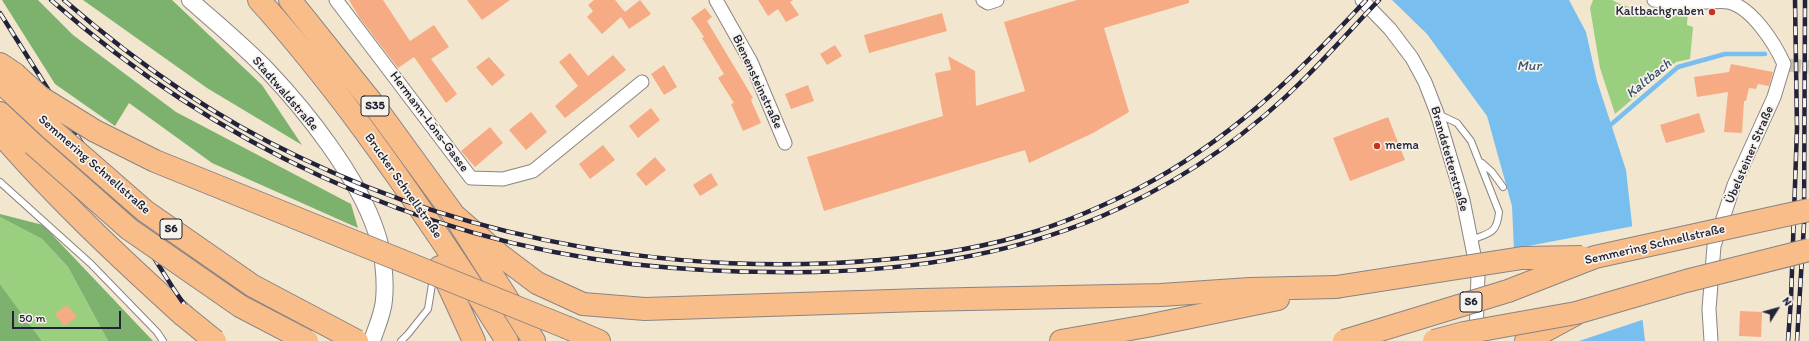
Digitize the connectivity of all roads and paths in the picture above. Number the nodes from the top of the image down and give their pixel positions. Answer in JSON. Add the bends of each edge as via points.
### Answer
{"nodes":[{"id":1,"x":190,"y":0,"type":"edge"},
{"id":2,"x":259,"y":0,"type":"edge"},
{"id":3,"x":290,"y":0,"type":"edge"},
{"id":4,"x":336,"y":0,"type":"edge"},
{"id":5,"x":716,"y":0,"type":"edge"},
{"id":6,"x":984,"y":0,"type":"edge"},
{"id":7,"x":997,"y":0,"type":"edge"},
{"id":8,"x":1362,"y":0,"type":"edge"},
{"id":9,"x":1654,"y":0,"type":"edge"},
{"id":10,"x":1729,"y":1,"type":"edge"},
{"id":11,"x":5,"y":77,"type":"edge"},
{"id":12,"x":642,"y":82,"type":"dead end"},
{"id":13,"x":0,"y":113,"type":"edge"},
{"id":14,"x":1437,"y":113,"type":"junction"},
{"id":15,"x":0,"y":133,"type":"edge"},
{"id":16,"x":785,"y":143,"type":"dead end"},
{"id":17,"x":27,"y":151,"type":"junction"},
{"id":18,"x":1481,"y":162,"type":"junction"},
{"id":19,"x":0,"y":182,"type":"edge"},
{"id":20,"x":405,"y":187,"type":"junction"},
{"id":21,"x":1503,"y":187,"type":"dead end"},
{"id":22,"x":1809,"y":210,"type":"edge"},
{"id":23,"x":454,"y":216,"type":"junction"},
{"id":24,"x":1471,"y":240,"type":"junction"},
{"id":25,"x":1809,"y":250,"type":"edge"},
{"id":26,"x":1595,"y":257,"type":"junction"},
{"id":27,"x":437,"y":258,"type":"junction"},
{"id":28,"x":1336,"y":287,"type":"junction"},
{"id":29,"x":1576,"y":313,"type":"junction"},
{"id":30,"x":163,"y":341,"type":"edge"},
{"id":31,"x":215,"y":341,"type":"edge"},
{"id":32,"x":307,"y":341,"type":"edge"},
{"id":33,"x":357,"y":341,"type":"edge"},
{"id":34,"x":372,"y":341,"type":"edge"},
{"id":35,"x":400,"y":341,"type":"edge"},
{"id":36,"x":474,"y":341,"type":"edge"},
{"id":37,"x":507,"y":341,"type":"edge"},
{"id":38,"x":534,"y":341,"type":"edge"},
{"id":39,"x":599,"y":341,"type":"edge"},
{"id":40,"x":1061,"y":341,"type":"edge"},
{"id":41,"x":1343,"y":341,"type":"edge"},
{"id":42,"x":1434,"y":341,"type":"edge"},
{"id":43,"x":1476,"y":341,"type":"edge"},
{"id":44,"x":1526,"y":341,"type":"edge"},
{"id":45,"x":1712,"y":341,"type":"edge"}],
"edges":[{"from":1,"to":34,"type":"street","name":"Stadtwaldstraße","via":[[268,71],[313,124],[364,201],[377,232],[384,272],[384,301]]},
{"from":2,"to":20,"type":"highway","name":"Brucker Schnellstraße","via":[[328,84]]},
{"from":3,"to":23,"type":"highway","name":"Brucker Schnellstraße","number":"S35","via":[[374,105]]},
{"from":4,"to":12,"type":"street","name":"Hermann-Löns-Gasse","via":[[471,178],[503,179],[533,171]]},
{"from":5,"to":16,"type":"street","name":"Bienensteinstraße","via":[[751,62]]},
{"from":6,"to":7,"type":"street"},
{"from":8,"to":14,"type":"street","name":"Brandstetterstraße","via":[[1390,29],[1412,58]]},
{"from":9,"to":10,"type":"street"},
{"from":10,"to":45,"type":"street","name":"Übelsteiner Straße","via":[[1751,16],[1764,30],[1786,65],[1734,185],[1714,246],[1709,309]]},
{"from":11,"to":33,"type":"highway","name":"Semmering Schnellstraße","number":"S6","bridge":true,"via":[[51,129],[145,211],[253,286]]},
{"from":11,"to":39,"type":"highway","bridge":true,"via":[[95,131],[156,161]]},
{"from":13,"to":17,"type":"highway","name":"Semmering Schnellstraße","number":"S6"},
{"from":14,"to":18,"type":"lane","via":[[1457,123],[1471,141]]},
{"from":14,"to":24,"type":"street","name":"Brandstetterstraße","via":[[1463,200]]},
{"from":15,"to":17,"type":"highway"},
{"from":17,"to":31,"type":"highway","bridge":true,"via":[[101,240]]},
{"from":17,"to":32,"type":"highway","name":"Semmering Schnellstraße","number":"S6","bridge":true,"via":[[129,229],[240,306]]},
{"from":18,"to":21,"type":"lane"},
{"from":18,"to":24,"type":"lane","via":[[1499,212],[1499,219],[1498,225],[1490,232]]},
{"from":19,"to":30,"type":"lane","via":[[91,264]]},
{"from":20,"to":27,"type":"highway"},
{"from":20,"to":37,"type":"highway","name":"Brucker Schnellstraße"},
{"from":22,"to":26,"type":"highway","name":"Semmering Schnellstraße","number":"S6","bridge":true},
{"from":23,"to":28,"type":"highway","via":[[537,283],[583,304],[645,309],[1160,295]]},
{"from":23,"to":38,"type":"highway","name":"Brucker Schnellstraße","number":"S35"},
{"from":24,"to":43,"type":"street","name":"Brandstetterstraße","via":[[1478,276]]},
{"from":25,"to":29,"type":"highway","number":"S6","bridge":true,"via":[[1686,281]]},
{"from":26,"to":28,"type":"highway","bridge":true,"via":[[1522,258]]},
{"from":26,"to":41,"type":"highway","name":"Semmering Schnellstraße","number":"S6","bridge":true,"via":[[1508,291]]},
{"from":27,"to":35,"type":"lane","via":[[428,309]]},
{"from":27,"to":36,"type":"highway"},
{"from":28,"to":40,"type":"highway"},
{"from":29,"to":42,"type":"highway","number":"S6","bridge":true,"via":[[1464,333]]},
{"from":29,"to":44,"type":"highway"}]}
